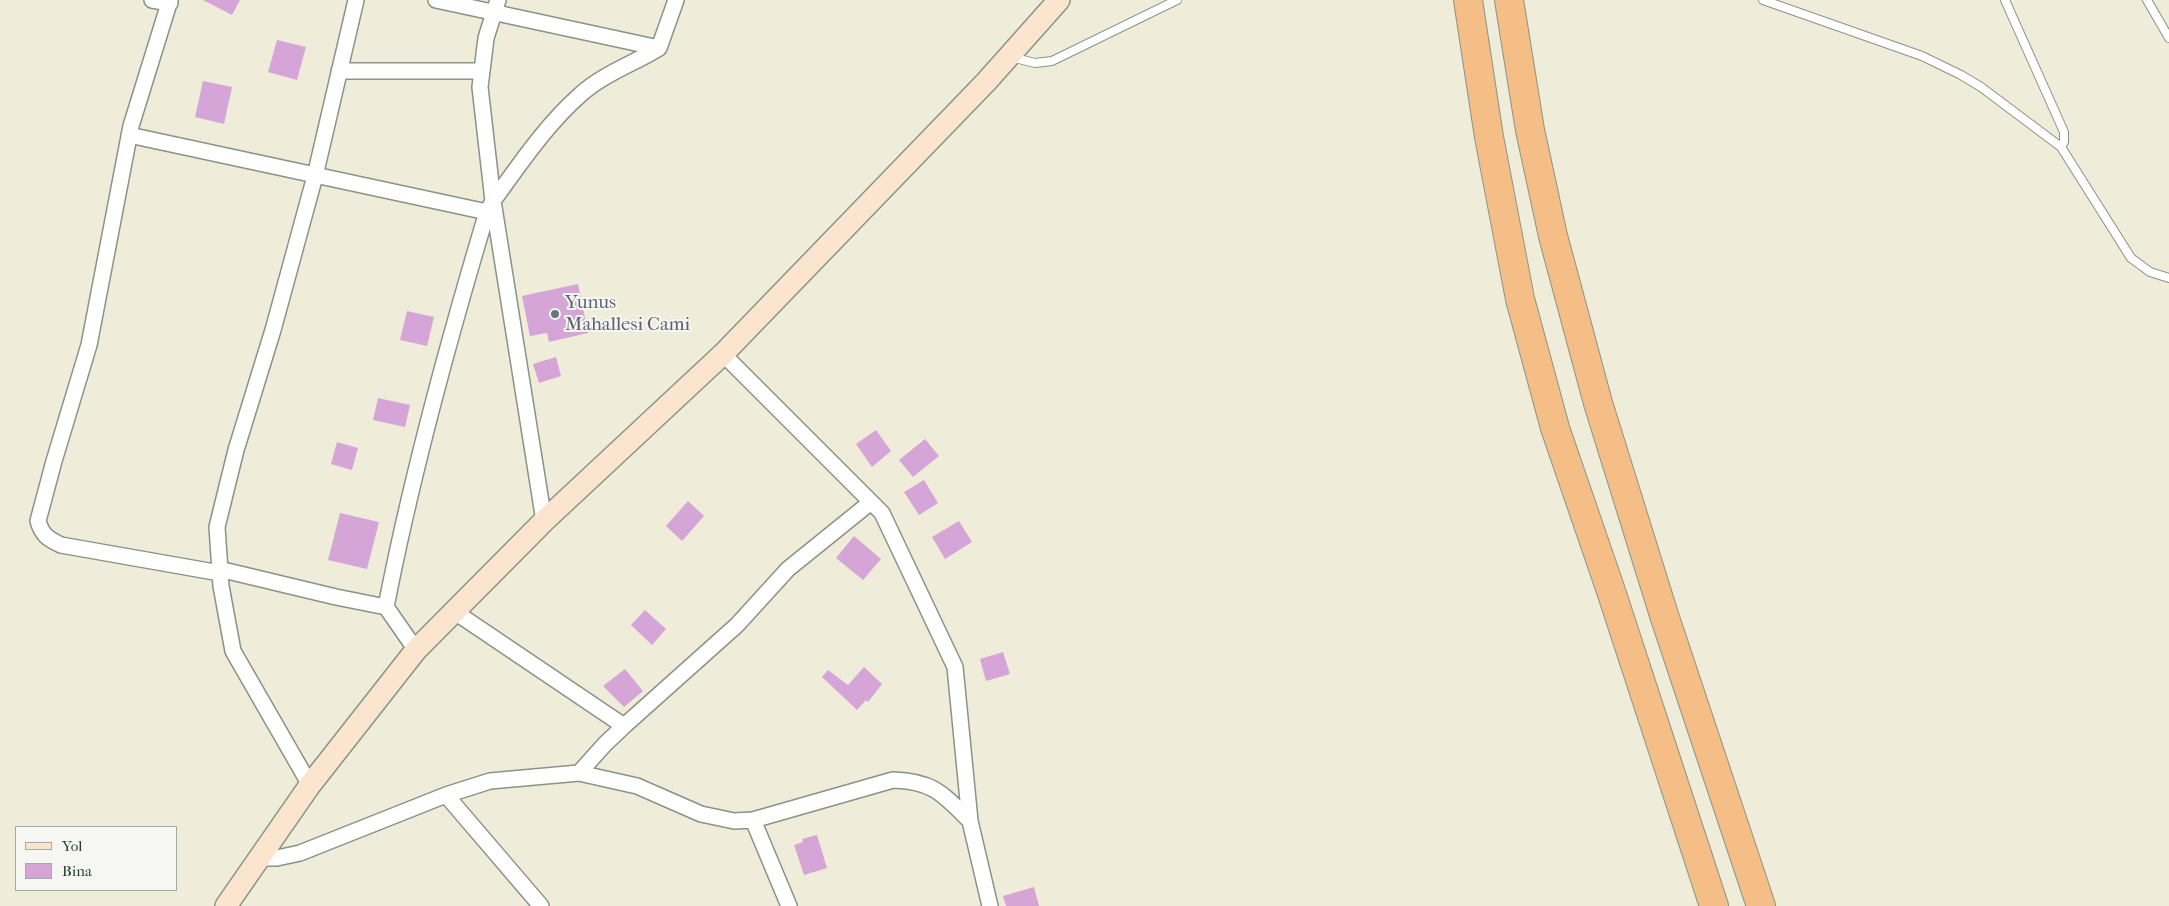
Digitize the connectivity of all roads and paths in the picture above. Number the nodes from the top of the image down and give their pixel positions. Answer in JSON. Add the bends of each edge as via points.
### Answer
{"nodes":[{"id":1,"x":152,"y":0,"type":"edge"},
{"id":2,"x":356,"y":0,"type":"edge"},
{"id":3,"x":436,"y":0,"type":"edge"},
{"id":4,"x":676,"y":0,"type":"edge"},
{"id":5,"x":1059,"y":0,"type":"edge"},
{"id":6,"x":1177,"y":0,"type":"edge"},
{"id":7,"x":1468,"y":0,"type":"edge"},
{"id":8,"x":1509,"y":0,"type":"edge"},
{"id":9,"x":1763,"y":0,"type":"edge"},
{"id":10,"x":2005,"y":0,"type":"edge"},
{"id":11,"x":2147,"y":0,"type":"edge"},
{"id":12,"x":170,"y":2,"type":"edge"},
{"id":13,"x":496,"y":6,"type":"edge"},
{"id":14,"x":2169,"y":38,"type":"edge"},
{"id":15,"x":659,"y":48,"type":"junction"},
{"id":16,"x":1009,"y":57,"type":"junction"},
{"id":17,"x":481,"y":71,"type":"junction"},
{"id":18,"x":339,"y":72,"type":"junction"},
{"id":19,"x":129,"y":136,"type":"junction"},
{"id":20,"x":2061,"y":147,"type":"junction"},
{"id":21,"x":315,"y":176,"type":"junction"},
{"id":22,"x":490,"y":206,"type":"junction"},
{"id":23,"x":2169,"y":278,"type":"edge"},
{"id":24,"x":723,"y":354,"type":"junction"},
{"id":25,"x":871,"y":502,"type":"junction"},
{"id":26,"x":544,"y":521,"type":"junction"},
{"id":27,"x":220,"y":571,"type":"junction"},
{"id":28,"x":386,"y":606,"type":"junction"},
{"id":29,"x":455,"y":612,"type":"junction"},
{"id":30,"x":416,"y":650,"type":"junction"},
{"id":31,"x":624,"y":726,"type":"junction"},
{"id":32,"x":579,"y":773,"type":"junction"},
{"id":33,"x":310,"y":785,"type":"junction"},
{"id":34,"x":446,"y":795,"type":"junction"},
{"id":35,"x":754,"y":820,"type":"junction"},
{"id":36,"x":970,"y":820,"type":"junction"},
{"id":37,"x":261,"y":858,"type":"junction"},
{"id":38,"x":226,"y":906,"type":"edge"},
{"id":39,"x":541,"y":906,"type":"edge"},
{"id":40,"x":789,"y":906,"type":"edge"},
{"id":41,"x":990,"y":906,"type":"edge"},
{"id":42,"x":1714,"y":906,"type":"edge"},
{"id":43,"x":1761,"y":906,"type":"edge"}],
"edges":[{"from":1,"to":12,"type":"street"},
{"from":2,"to":18,"type":"street"},
{"from":3,"to":13,"type":"street"},
{"from":4,"to":15,"type":"street"},
{"from":5,"to":16,"type":"street"},
{"from":6,"to":16,"type":"lane","via":[[1052,60],[1035,63]]},
{"from":7,"to":42,"type":"highway","via":[[1489,137],[1522,309],[1555,428]]},
{"from":8,"to":43,"type":"highway","via":[[1534,149],[1553,236],[1598,403]]},
{"from":9,"to":20,"type":"lane","via":[[1942,64],[1981,87]]},
{"from":10,"to":20,"type":"lane","via":[[2064,132]]},
{"from":11,"to":14,"type":"lane"},
{"from":12,"to":19,"type":"street"},
{"from":13,"to":15,"type":"street"},
{"from":13,"to":17,"type":"street","via":[[486,38]]},
{"from":15,"to":22,"type":"street","via":[[602,79],[580,95],[544,134]]},
{"from":16,"to":24,"type":"street"},
{"from":17,"to":18,"type":"street"},
{"from":17,"to":22,"type":"street"},
{"from":18,"to":21,"type":"street"},
{"from":19,"to":21,"type":"street"},
{"from":19,"to":27,"type":"street","via":[[88,345],[38,521],[47,539],[61,545]]},
{"from":20,"to":23,"type":"lane","via":[[2131,258],[2150,272]]},
{"from":21,"to":22,"type":"street"},
{"from":21,"to":27,"type":"street","via":[[217,527]]},
{"from":22,"to":26,"type":"street"},
{"from":22,"to":28,"type":"street","via":[[427,427],[401,528]]},
{"from":24,"to":25,"type":"street"},
{"from":24,"to":26,"type":"street"},
{"from":25,"to":31,"type":"street","via":[[788,569],[737,625]]},
{"from":25,"to":36,"type":"street","via":[[882,513],[955,667]]},
{"from":26,"to":29,"type":"street"},
{"from":27,"to":28,"type":"street"},
{"from":27,"to":33,"type":"street","via":[[233,650]]},
{"from":28,"to":30,"type":"street"},
{"from":29,"to":30,"type":"street"},
{"from":29,"to":31,"type":"street"},
{"from":30,"to":33,"type":"street"},
{"from":31,"to":32,"type":"street"},
{"from":32,"to":34,"type":"street","via":[[490,781]]},
{"from":32,"to":35,"type":"street","via":[[637,786],[701,814],[734,821]]},
{"from":33,"to":37,"type":"street"},
{"from":34,"to":37,"type":"street","via":[[300,853]]},
{"from":34,"to":39,"type":"street"},
{"from":35,"to":36,"type":"street","via":[[893,780],[915,781],[935,789]]},
{"from":35,"to":40,"type":"street"},
{"from":36,"to":41,"type":"street"},
{"from":37,"to":38,"type":"street"}]}
